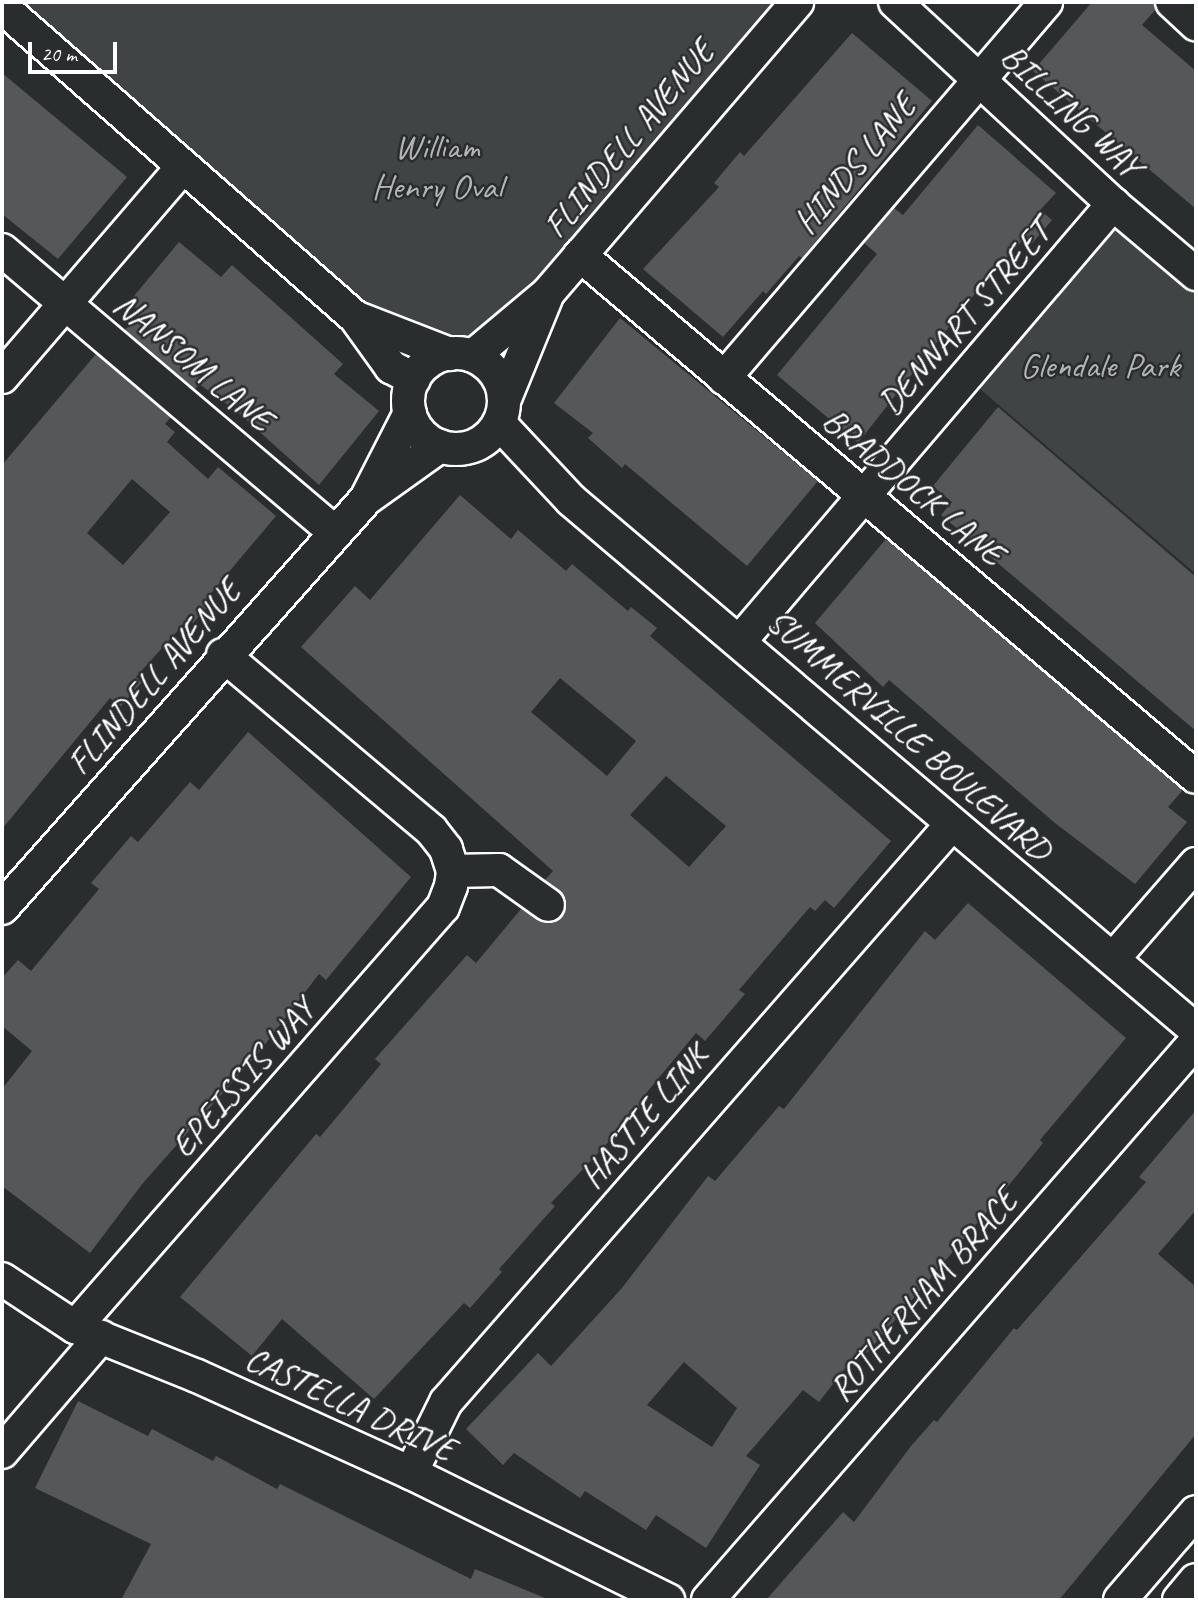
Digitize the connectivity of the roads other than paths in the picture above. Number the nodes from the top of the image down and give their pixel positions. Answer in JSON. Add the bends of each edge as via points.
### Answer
{"nodes":[{"id":1,"x":797,"y":2,"type":"edge"},
{"id":2,"x":895,"y":2,"type":"edge"},
{"id":3,"x":1046,"y":2,"type":"edge"},
{"id":4,"x":1171,"y":2,"type":"edge"},
{"id":5,"x":2,"y":7,"type":"edge"},
{"id":6,"x":1196,"y":24,"type":"edge"},
{"id":7,"x":979,"y":78,"type":"junction"},
{"id":8,"x":181,"y":168,"type":"junction"},
{"id":9,"x":1113,"y":204,"type":"junction"},
{"id":10,"x":2,"y":250,"type":"edge"},
{"id":11,"x":580,"y":255,"type":"junction"},
{"id":12,"x":1196,"y":274,"type":"edge"},
{"id":13,"x":548,"y":293,"type":"junction"},
{"id":14,"x":65,"y":303,"type":"junction"},
{"id":15,"x":355,"y":317,"type":"junction"},
{"id":16,"x":461,"y":355,"type":"junction"},
{"id":17,"x":2,"y":377,"type":"edge"},
{"id":18,"x":724,"y":378,"type":"junction"},
{"id":19,"x":414,"y":379,"type":"junction"},
{"id":20,"x":501,"y":412,"type":"junction"},
{"id":21,"x":410,"y":413,"type":"junction"},
{"id":22,"x":451,"y":447,"type":"junction"},
{"id":23,"x":864,"y":496,"type":"junction"},
{"id":24,"x":366,"y":499,"type":"junction"},
{"id":25,"x":571,"y":500,"type":"junction"},
{"id":26,"x":335,"y":532,"type":"junction"},
{"id":27,"x":740,"y":641,"type":"junction"},
{"id":28,"x":223,"y":655,"type":"junction"},
{"id":29,"x":1196,"y":777,"type":"edge"},
{"id":30,"x":952,"y":824,"type":"junction"},
{"id":31,"x":1196,"y":864,"type":"edge"},
{"id":32,"x":453,"y":871,"type":"junction"},
{"id":33,"x":548,"y":905,"type":"dead end"},
{"id":34,"x":2,"y":908,"type":"edge"},
{"id":35,"x":1113,"y":959,"type":"junction"},
{"id":36,"x":1196,"y":1030,"type":"edge"},
{"id":37,"x":1196,"y":1041,"type":"edge"},
{"id":38,"x":2,"y":1279,"type":"edge"},
{"id":39,"x":88,"y":1332,"type":"junction"},
{"id":40,"x":2,"y":1452,"type":"edge"},
{"id":41,"x":411,"y":1473,"type":"junction"},
{"id":42,"x":1196,"y":1512,"type":"edge"},
{"id":43,"x":668,"y":1600,"type":"edge"},
{"id":44,"x":709,"y":1600,"type":"edge"},
{"id":45,"x":1120,"y":1600,"type":"edge"}],
"edges":[{"from":1,"to":11,"type":"street","name":"FLINDELL AVENUE"},
{"from":2,"to":7,"type":"street","name":"BILLING WAY"},
{"from":3,"to":7,"type":"street","name":"HINDS LANE"},
{"from":4,"to":6,"type":"street"},
{"from":5,"to":8,"type":"street"},
{"from":7,"to":9,"type":"street","name":"BILLING WAY"},
{"from":7,"to":18,"type":"street","name":"HINDS LANE"},
{"from":8,"to":14,"type":"street"},
{"from":8,"to":15,"type":"street"},
{"from":9,"to":12,"type":"street","name":"BILLING WAY"},
{"from":9,"to":23,"type":"street","name":"DENNART STREET"},
{"from":10,"to":14,"type":"street","name":"NANSOM LANE"},
{"from":11,"to":13,"type":"street","name":"FLINDELL AVENUE"},
{"from":11,"to":18,"type":"street","name":"BRADDOCK LANE"},
{"from":13,"to":16,"type":"street","name":"FLINDELL AVENUE"},
{"from":13,"to":20,"type":"street","name":"FLINDELL AVENUE"},
{"from":14,"to":17,"type":"street"},
{"from":14,"to":26,"type":"street","name":"NANSOM LANE"},
{"from":15,"to":16,"type":"street"},
{"from":15,"to":19,"type":"street","via":[[391,367]]},
{"from":16,"to":19,"type":"street","via":[[429,362]]},
{"from":16,"to":20,"type":"street","via":[[492,369]]},
{"from":18,"to":23,"type":"street","name":"BRADDOCK LANE"},
{"from":19,"to":21,"type":"street"},
{"from":20,"to":22,"type":"street","via":[[484,440]]},
{"from":20,"to":25,"type":"street","name":"SUMMERVILLE BOULEVARD"},
{"from":21,"to":22,"type":"street","via":[[421,433]]},
{"from":21,"to":24,"type":"street","name":"FLINDELL AVENUE"},
{"from":22,"to":24,"type":"street","name":"FLINDELL AVENUE"},
{"from":22,"to":25,"type":"street","name":"SUMMERVILLE BOULEVARD","via":[[506,462]]},
{"from":23,"to":27,"type":"street","name":"DENNART STREET"},
{"from":23,"to":29,"type":"street","name":"BRADDOCK LANE"},
{"from":24,"to":26,"type":"street","name":"FLINDELL AVENUE"},
{"from":25,"to":27,"type":"street","name":"SUMMERVILLE BOULEVARD"},
{"from":26,"to":28,"type":"street","name":"FLINDELL AVENUE"},
{"from":27,"to":30,"type":"street","name":"SUMMERVILLE BOULEVARD"},
{"from":28,"to":32,"type":"street","via":[[431,830],[446,849]]},
{"from":28,"to":34,"type":"street","name":"FLINDELL AVENUE"},
{"from":30,"to":35,"type":"street","name":"SUMMERVILLE BOULEVARD"},
{"from":30,"to":41,"type":"street","name":"HASTIE LINK","via":[[446,1402]]},
{"from":31,"to":35,"type":"street"},
{"from":32,"to":33,"type":"street","via":[[499,870]]},
{"from":32,"to":39,"type":"street","name":"EPEISSIS WAY","via":[[443,907]]},
{"from":35,"to":36,"type":"street","name":"SUMMERVILLE BOULEVARD"},
{"from":37,"to":44,"type":"street","name":"ROTHERHAM BRACE"},
{"from":38,"to":39,"type":"street","name":"CASTELLA DRIVE"},
{"from":39,"to":40,"type":"street","name":"EPEISSIS WAY"},
{"from":39,"to":41,"type":"street","name":"CASTELLA DRIVE"},
{"from":41,"to":43,"type":"street","name":"CASTELLA DRIVE"},
{"from":42,"to":45,"type":"street"}]}
